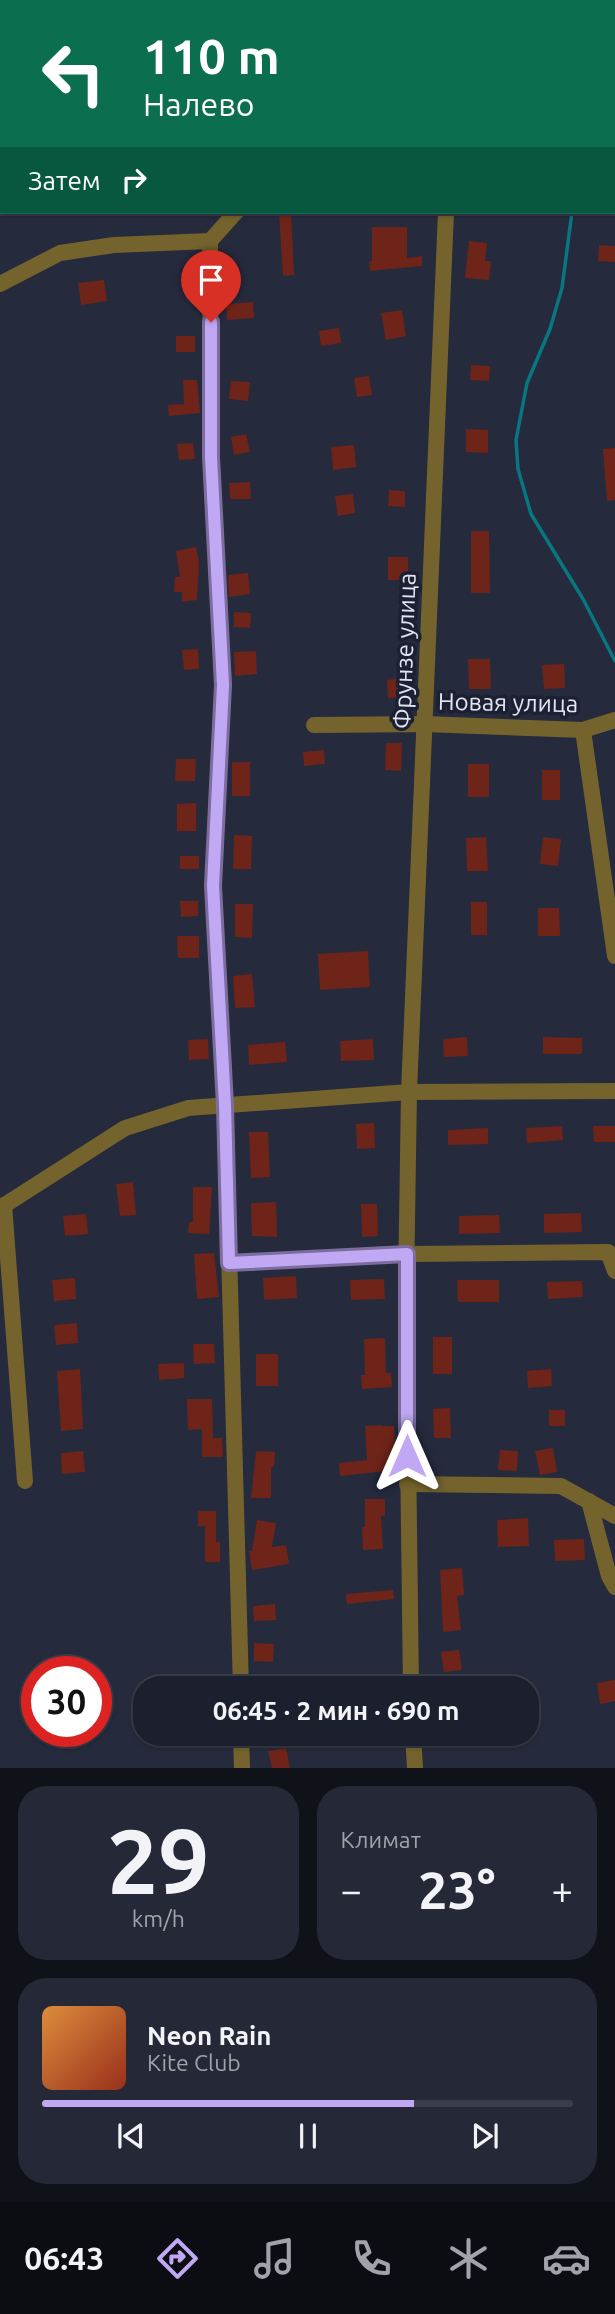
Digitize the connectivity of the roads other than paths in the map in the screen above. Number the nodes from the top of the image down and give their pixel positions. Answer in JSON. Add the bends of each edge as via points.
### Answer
{"nodes":[{"id":1,"x":234,"y":214,"type":"edge"},
{"id":2,"x":446,"y":214,"type":"edge"},
{"id":3,"x":210,"y":241,"type":"junction"},
{"id":4,"x":0,"y":284,"type":"edge"},
{"id":5,"x":615,"y":720,"type":"edge"},
{"id":6,"x":314,"y":724,"type":"dead end"},
{"id":7,"x":425,"y":724,"type":"junction"},
{"id":8,"x":583,"y":730,"type":"junction"},
{"id":9,"x":615,"y":956,"type":"edge"},
{"id":10,"x":615,"y":1091,"type":"edge"},
{"id":11,"x":410,"y":1092,"type":"junction"},
{"id":12,"x":225,"y":1105,"type":"junction"},
{"id":13,"x":2,"y":1206,"type":"edge"},
{"id":14,"x":407,"y":1254,"type":"junction"},
{"id":15,"x":229,"y":1263,"type":"junction"},
{"id":16,"x":615,"y":1271,"type":"edge"},
{"id":17,"x":25,"y":1481,"type":"dead end"},
{"id":18,"x":408,"y":1484,"type":"junction"},
{"id":19,"x":589,"y":1501,"type":"junction"},
{"id":20,"x":615,"y":1516,"type":"edge"},
{"id":21,"x":615,"y":1587,"type":"edge"},
{"id":22,"x":241,"y":1676,"type":"edge"},
{"id":23,"x":411,"y":1676,"type":"edge"},
{"id":24,"x":242,"y":1746,"type":"edge"},
{"id":25,"x":414,"y":1746,"type":"edge"},
{"id":26,"x":242,"y":1768,"type":"edge"},
{"id":27,"x":415,"y":1768,"type":"edge"}],
"edges":[{"from":1,"to":3,"type":"street"},
{"from":2,"to":7,"type":"street","name":"Фрунзе улица"},
{"from":3,"to":4,"type":"street","via":[[114,245],[60,253]]},
{"from":3,"to":12,"type":"street","via":[[211,457],[223,685],[213,886]]},
{"from":5,"to":8,"type":"street","name":"Новая улица"},
{"from":6,"to":7,"type":"street","name":"Новая улица"},
{"from":7,"to":8,"type":"street","name":"Новая улица"},
{"from":7,"to":11,"type":"street","name":"Фрунзе улица"},
{"from":8,"to":9,"type":"street"},
{"from":10,"to":11,"type":"street"},
{"from":11,"to":12,"type":"street"},
{"from":11,"to":14,"type":"street","name":"Фрунзе улица"},
{"from":12,"to":13,"type":"street","via":[[188,1108],[125,1128]]},
{"from":12,"to":15,"type":"street"},
{"from":13,"to":17,"type":"street"},
{"from":14,"to":15,"type":"street"},
{"from":14,"to":16,"type":"street","via":[[608,1252]]},
{"from":14,"to":18,"type":"street","name":"Фрунзе улица"},
{"from":15,"to":22,"type":"street"},
{"from":18,"to":19,"type":"street","via":[[561,1486]]},
{"from":18,"to":23,"type":"street","name":"Фрунзе улица"},
{"from":19,"to":20,"type":"street"},
{"from":19,"to":21,"type":"street"},
{"from":24,"to":26,"type":"street"},
{"from":25,"to":27,"type":"street"}]}
